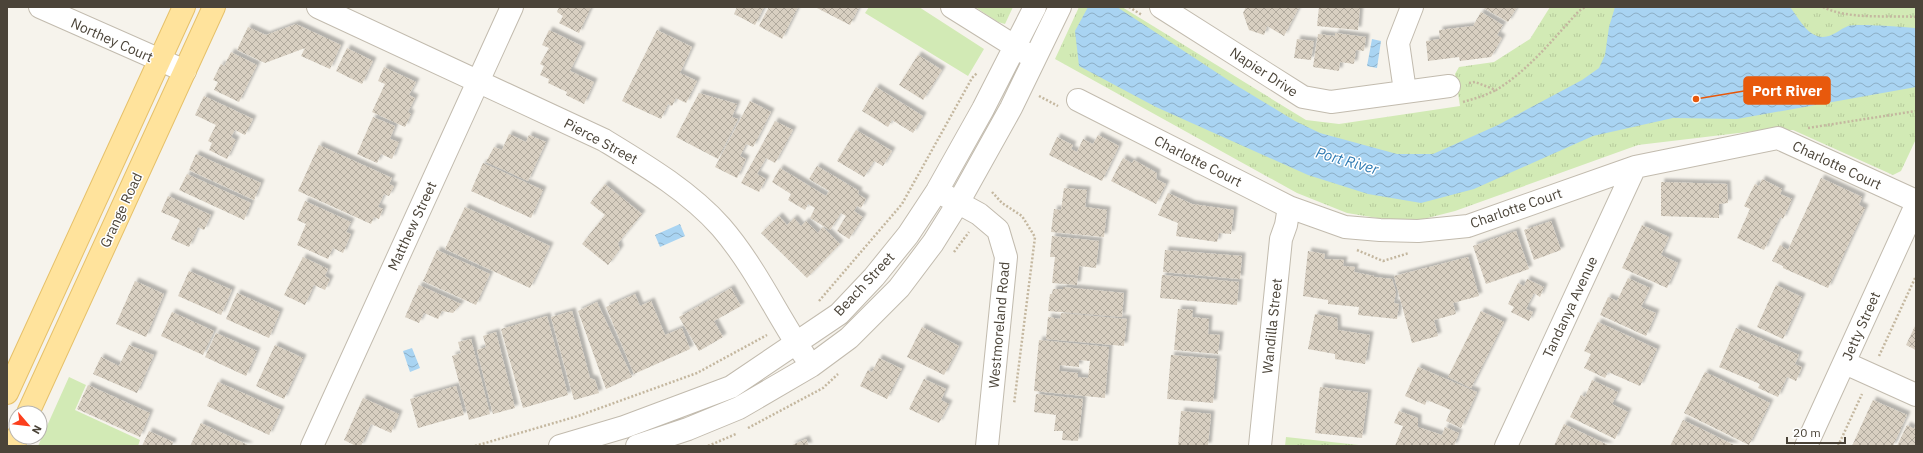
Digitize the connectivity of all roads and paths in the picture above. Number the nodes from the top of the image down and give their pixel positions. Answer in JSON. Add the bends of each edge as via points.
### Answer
{"nodes":[{"id":1,"x":40,"y":7,"type":"edge"},
{"id":2,"x":184,"y":7,"type":"edge"},
{"id":3,"x":214,"y":7,"type":"edge"},
{"id":4,"x":318,"y":7,"type":"edge"},
{"id":5,"x":512,"y":7,"type":"edge"},
{"id":6,"x":952,"y":7,"type":"edge"},
{"id":7,"x":1035,"y":7,"type":"edge"},
{"id":8,"x":1060,"y":7,"type":"edge"},
{"id":9,"x":1161,"y":7,"type":"edge"},
{"id":10,"x":1412,"y":7,"type":"edge"},
{"id":11,"x":1585,"y":7,"type":"edge"},
{"id":12,"x":1823,"y":7,"type":"edge"},
{"id":13,"x":1916,"y":17,"type":"edge"},
{"id":14,"x":1014,"y":47,"type":"junction"},
{"id":15,"x":1037,"y":58,"type":"junction"},
{"id":16,"x":160,"y":61,"type":"junction"},
{"id":17,"x":982,"y":69,"type":"dead end"},
{"id":18,"x":185,"y":71,"type":"junction"},
{"id":19,"x":478,"y":81,"type":"junction"},
{"id":20,"x":1449,"y":86,"type":"joint"},
{"id":21,"x":1405,"y":91,"type":"junction"},
{"id":22,"x":1034,"y":94,"type":"dead end"},
{"id":23,"x":1070,"y":104,"type":"joint"},
{"id":24,"x":1916,"y":111,"type":"edge"},
{"id":25,"x":1801,"y":129,"type":"dead end"},
{"id":26,"x":1635,"y":167,"type":"junction"},
{"id":27,"x":937,"y":191,"type":"junction"},
{"id":28,"x":1916,"y":202,"type":"edge"},
{"id":29,"x":958,"y":203,"type":"junction"},
{"id":30,"x":1916,"y":205,"type":"edge"},
{"id":31,"x":1289,"y":208,"type":"junction"},
{"id":32,"x":1356,"y":249,"type":"dead end"},
{"id":33,"x":1413,"y":251,"type":"dead end"},
{"id":34,"x":817,"y":303,"type":"dead end"},
{"id":35,"x":773,"y":332,"type":"dead end"},
{"id":36,"x":796,"y":343,"type":"junction"},
{"id":37,"x":1845,"y":363,"type":"junction"},
{"id":38,"x":811,"y":366,"type":"junction"},
{"id":39,"x":7,"y":393,"type":"edge"},
{"id":40,"x":1916,"y":395,"type":"edge"},
{"id":41,"x":32,"y":405,"type":"edge"},
{"id":42,"x":312,"y":446,"type":"edge"},
{"id":43,"x":475,"y":446,"type":"edge"},
{"id":44,"x":560,"y":446,"type":"edge"},
{"id":45,"x":637,"y":446,"type":"edge"},
{"id":46,"x":987,"y":446,"type":"edge"},
{"id":47,"x":1260,"y":446,"type":"edge"},
{"id":48,"x":1506,"y":446,"type":"edge"},
{"id":49,"x":1806,"y":446,"type":"edge"}],
"edges":[{"from":1,"to":16,"type":"street","name":"Northey Court"},
{"from":2,"to":16,"type":"main road","name":"Grange Road"},
{"from":3,"to":18,"type":"main road","name":"Grange Road"},
{"from":4,"to":19,"type":"street","name":"Pierce Street"},
{"from":5,"to":19,"type":"street","name":"Matthew Street"},
{"from":6,"to":14,"type":"street"},
{"from":7,"to":14,"type":"street","name":"Beach Street"},
{"from":8,"to":15,"type":"street","name":"Beach Street"},
{"from":9,"to":21,"type":"street","name":"Napier Drive","via":[[1303,97],[1331,102]]},
{"from":10,"to":21,"type":"street","via":[[1398,43]]},
{"from":11,"to":20,"type":"path","via":[[1523,71],[1496,90],[1475,82]]},
{"from":12,"to":13,"type":"path","via":[[1845,14]]},
{"from":14,"to":15,"type":"street"},
{"from":14,"to":27,"type":"street","name":"Beach Street"},
{"from":15,"to":29,"type":"street","name":"Beach Street"},
{"from":16,"to":18,"type":"street","name":"Northey Court"},
{"from":16,"to":39,"type":"main road","name":"Grange Road"},
{"from":17,"to":34,"type":"path","via":[[972,78],[902,204]]},
{"from":18,"to":41,"type":"main road","name":"Grange Road"},
{"from":19,"to":36,"type":"street","name":"Pierce Street","via":[[604,140],[647,166],[691,198],[721,227],[746,260]]},
{"from":19,"to":42,"type":"street","name":"Matthew Street"},
{"from":20,"to":21,"type":"street","name":"Napier Drive"},
{"from":22,"to":23,"type":"path"},
{"from":23,"to":31,"type":"street","name":"Charlotte Court"},
{"from":24,"to":25,"type":"path"},
{"from":26,"to":28,"type":"street","name":"Charlotte Court","via":[[1778,138]]},
{"from":26,"to":31,"type":"street","name":"Charlotte Court","via":[[1468,226],[1418,231],[1345,227]]},
{"from":26,"to":48,"type":"street","name":"Tandanya Avenue"},
{"from":27,"to":29,"type":"street","name":"Westmoreland Road"},
{"from":27,"to":36,"type":"street","name":"Beach Street","via":[[908,235],[874,277],[839,314]]},
{"from":29,"to":38,"type":"street","name":"Beach Street","via":[[933,243],[899,288],[850,338]]},
{"from":29,"to":46,"type":"street","name":"Westmoreland Road","via":[[980,214],[998,230],[1006,258]]},
{"from":30,"to":37,"type":"street","name":"Jetty Street"},
{"from":31,"to":47,"type":"street","name":"Wandilla Street","via":[[1281,239]]},
{"from":32,"to":33,"type":"path","via":[[1383,261]]},
{"from":35,"to":43,"type":"path","via":[[697,373],[578,416]]},
{"from":36,"to":38,"type":"street","name":"Pierce Street"},
{"from":36,"to":44,"type":"street","name":"Beach Street","via":[[732,387]]},
{"from":37,"to":40,"type":"street"},
{"from":37,"to":49,"type":"street","name":"Jetty Street"},
{"from":38,"to":45,"type":"street","name":"Beach Street","via":[[738,408],[688,429]]}]}
